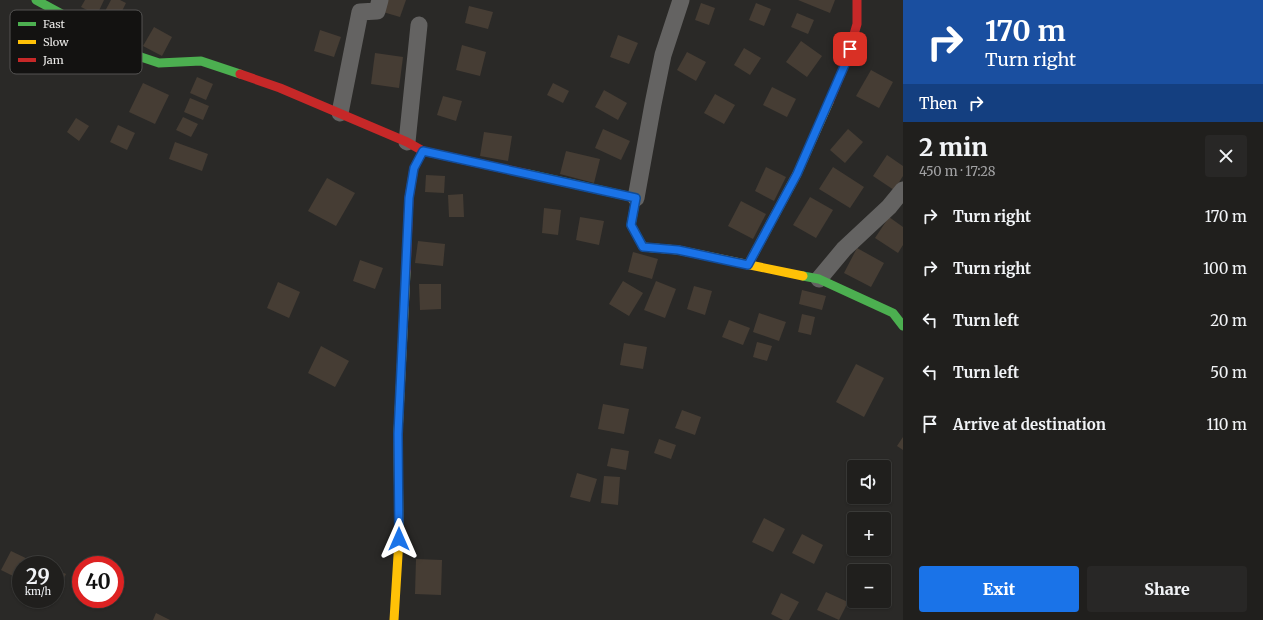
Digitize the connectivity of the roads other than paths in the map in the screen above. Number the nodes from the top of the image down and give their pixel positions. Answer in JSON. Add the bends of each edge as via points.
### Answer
{"nodes":[{"id":1,"x":36,"y":0,"type":"edge"},
{"id":2,"x":380,"y":0,"type":"edge"},
{"id":3,"x":681,"y":0,"type":"edge"},
{"id":4,"x":857,"y":0,"type":"edge"},
{"id":5,"x":56,"y":10,"type":"edge"},
{"id":6,"x":420,"y":25,"type":"dead end"},
{"id":7,"x":142,"y":57,"type":"edge"},
{"id":8,"x":340,"y":113,"type":"junction"},
{"id":9,"x":407,"y":142,"type":"junction"},
{"id":10,"x":423,"y":151,"type":"junction"},
{"id":11,"x":903,"y":190,"type":"edge"},
{"id":12,"x":636,"y":198,"type":"junction"},
{"id":13,"x":748,"y":265,"type":"junction"},
{"id":14,"x":819,"y":279,"type":"junction"},
{"id":15,"x":903,"y":326,"type":"edge"},
{"id":16,"x":394,"y":620,"type":"edge"}],
"edges":[{"from":1,"to":5,"type":"street"},
{"from":2,"to":8,"type":"street","via":[[377,11],[360,12]]},
{"from":3,"to":12,"type":"street","via":[[664,55]]},
{"from":4,"to":13,"type":"street","via":[[857,24],[846,62],[797,174]]},
{"from":6,"to":9,"type":"street"},
{"from":7,"to":8,"type":"street","via":[[159,63],[201,61],[280,88]]},
{"from":8,"to":9,"type":"street"},
{"from":9,"to":10,"type":"street"},
{"from":10,"to":12,"type":"street"},
{"from":10,"to":16,"type":"street","via":[[414,168],[409,198],[398,434],[399,539]]},
{"from":11,"to":14,"type":"street","via":[[844,249]]},
{"from":12,"to":13,"type":"street","via":[[631,225],[643,247],[678,250]]},
{"from":13,"to":14,"type":"street"},
{"from":14,"to":15,"type":"street","via":[[893,313]]}]}
